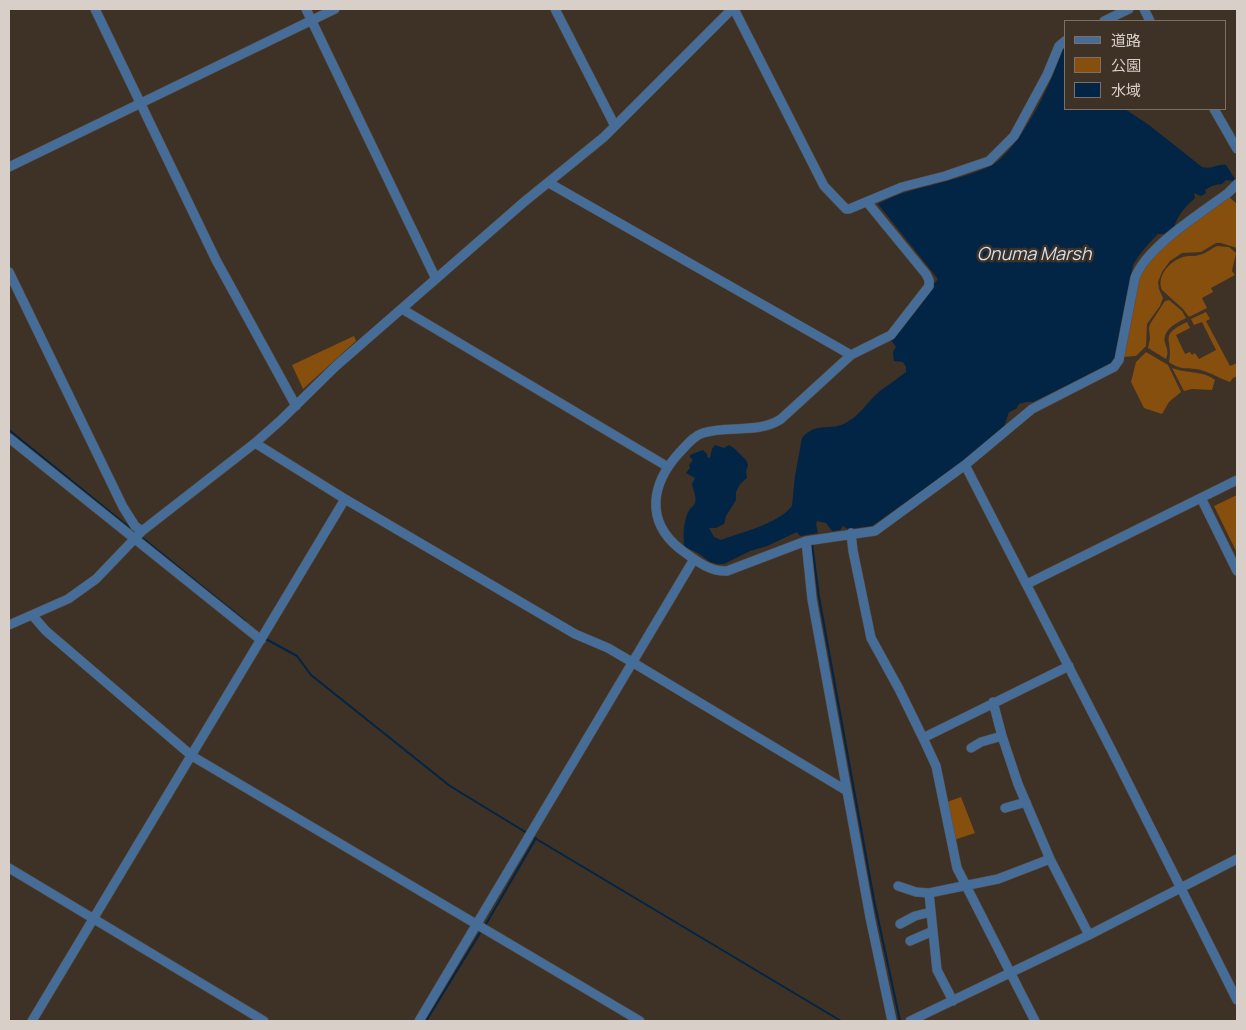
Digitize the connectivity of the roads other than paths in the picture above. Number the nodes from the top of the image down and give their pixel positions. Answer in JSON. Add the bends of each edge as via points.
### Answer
{"nodes":[{"id":1,"x":95,"y":9,"type":"edge"},
{"id":2,"x":306,"y":9,"type":"edge"},
{"id":3,"x":335,"y":9,"type":"edge"},
{"id":4,"x":556,"y":9,"type":"edge"},
{"id":5,"x":733,"y":9,"type":"edge"},
{"id":6,"x":1129,"y":9,"type":"edge"},
{"id":7,"x":312,"y":20,"type":"junction"},
{"id":8,"x":1106,"y":20,"type":"edge"},
{"id":9,"x":1064,"y":42,"type":"edge"},
{"id":10,"x":141,"y":102,"type":"junction"},
{"id":11,"x":1215,"y":110,"type":"edge"},
{"id":12,"x":614,"y":126,"type":"junction"},
{"id":13,"x":1237,"y":149,"type":"edge"},
{"id":14,"x":9,"y":167,"type":"edge"},
{"id":15,"x":549,"y":182,"type":"junction"},
{"id":16,"x":1237,"y":184,"type":"edge"},
{"id":17,"x":867,"y":202,"type":"junction"},
{"id":18,"x":9,"y":272,"type":"edge"},
{"id":19,"x":436,"y":280,"type":"junction"},
{"id":20,"x":402,"y":309,"type":"junction"},
{"id":21,"x":851,"y":356,"type":"junction"},
{"id":22,"x":296,"y":406,"type":"junction"},
{"id":23,"x":9,"y":438,"type":"edge"},
{"id":24,"x":254,"y":443,"type":"junction"},
{"id":25,"x":965,"y":465,"type":"junction"},
{"id":26,"x":668,"y":467,"type":"junction"},
{"id":27,"x":1237,"y":480,"type":"edge"},
{"id":28,"x":1201,"y":498,"type":"junction"},
{"id":29,"x":345,"y":499,"type":"junction"},
{"id":30,"x":851,"y":533,"type":"junction"},
{"id":31,"x":138,"y":535,"type":"junction"},
{"id":32,"x":810,"y":540,"type":"junction"},
{"id":33,"x":694,"y":559,"type":"junction"},
{"id":34,"x":1237,"y":571,"type":"edge"},
{"id":35,"x":1027,"y":584,"type":"junction"},
{"id":36,"x":32,"y":614,"type":"junction"},
{"id":37,"x":9,"y":625,"type":"edge"},
{"id":38,"x":262,"y":637,"type":"junction"},
{"id":39,"x":632,"y":662,"type":"junction"},
{"id":40,"x":1069,"y":666,"type":"junction"},
{"id":41,"x":993,"y":702,"type":"junction"},
{"id":42,"x":1002,"y":736,"type":"junction"},
{"id":43,"x":923,"y":738,"type":"junction"},
{"id":44,"x":971,"y":748,"type":"dead end"},
{"id":45,"x":192,"y":756,"type":"junction"},
{"id":46,"x":847,"y":792,"type":"junction"},
{"id":47,"x":1026,"y":802,"type":"junction"},
{"id":48,"x":1005,"y":808,"type":"dead end"},
{"id":49,"x":1050,"y":858,"type":"junction"},
{"id":50,"x":1237,"y":859,"type":"edge"},
{"id":51,"x":9,"y":868,"type":"edge"},
{"id":52,"x":966,"y":885,"type":"junction"},
{"id":53,"x":898,"y":886,"type":"dead end"},
{"id":54,"x":1180,"y":888,"type":"junction"},
{"id":55,"x":928,"y":893,"type":"junction"},
{"id":56,"x":931,"y":912,"type":"junction"},
{"id":57,"x":94,"y":920,"type":"junction"},
{"id":58,"x":476,"y":923,"type":"junction"},
{"id":59,"x":900,"y":924,"type":"dead end"},
{"id":60,"x":933,"y":931,"type":"junction"},
{"id":61,"x":1088,"y":934,"type":"junction"},
{"id":62,"x":910,"y":941,"type":"dead end"},
{"id":63,"x":1010,"y":973,"type":"junction"},
{"id":64,"x":953,"y":1000,"type":"junction"},
{"id":65,"x":1237,"y":1000,"type":"edge"},
{"id":66,"x":32,"y":1021,"type":"edge"},
{"id":67,"x":264,"y":1021,"type":"edge"},
{"id":68,"x":418,"y":1021,"type":"edge"},
{"id":69,"x":640,"y":1021,"type":"edge"},
{"id":70,"x":892,"y":1021,"type":"edge"},
{"id":71,"x":910,"y":1021,"type":"edge"},
{"id":72,"x":1035,"y":1021,"type":"edge"}],
"edges":[{"from":1,"to":10,"type":"street"},
{"from":2,"to":7,"type":"street"},
{"from":3,"to":7,"type":"street"},
{"from":4,"to":12,"type":"street"},
{"from":5,"to":12,"type":"street"},
{"from":5,"to":17,"type":"street","via":[[824,186],[846,209]]},
{"from":6,"to":8,"type":"street"},
{"from":7,"to":10,"type":"street"},
{"from":7,"to":19,"type":"street"},
{"from":9,"to":17,"type":"street","via":[[1014,136],[989,160],[902,187]]},
{"from":10,"to":14,"type":"street"},
{"from":10,"to":22,"type":"street","via":[[216,260]]},
{"from":11,"to":13,"type":"street"},
{"from":12,"to":15,"type":"street"},
{"from":15,"to":19,"type":"street"},
{"from":15,"to":21,"type":"street"},
{"from":16,"to":25,"type":"street","via":[[1157,247],[1136,273],[1117,364],[1032,410]]},
{"from":17,"to":21,"type":"street","via":[[926,274],[929,286],[891,335]]},
{"from":18,"to":31,"type":"street"},
{"from":19,"to":20,"type":"street"},
{"from":20,"to":22,"type":"street","via":[[336,366]]},
{"from":20,"to":26,"type":"street"},
{"from":21,"to":26,"type":"street","via":[[776,423],[703,433],[688,444]]},
{"from":22,"to":24,"type":"street"},
{"from":23,"to":31,"type":"street"},
{"from":24,"to":29,"type":"street"},
{"from":24,"to":31,"type":"street"},
{"from":25,"to":30,"type":"street","via":[[875,531]]},
{"from":25,"to":35,"type":"street"},
{"from":26,"to":33,"type":"street","via":[[657,490],[656,516],[659,525],[678,547]]},
{"from":27,"to":28,"type":"street"},
{"from":28,"to":34,"type":"street"},
{"from":28,"to":35,"type":"street"},
{"from":29,"to":38,"type":"street"},
{"from":29,"to":39,"type":"street","via":[[575,634]]},
{"from":30,"to":32,"type":"street"},
{"from":30,"to":43,"type":"street","via":[[871,638]]},
{"from":31,"to":36,"type":"street","via":[[96,578],[68,599]]},
{"from":31,"to":38,"type":"street","via":[[166,564]]},
{"from":32,"to":33,"type":"street","via":[[728,570],[711,569]]},
{"from":32,"to":46,"type":"street","via":[[812,599]]},
{"from":33,"to":39,"type":"street"},
{"from":35,"to":40,"type":"street"},
{"from":36,"to":37,"type":"street"},
{"from":36,"to":45,"type":"street","via":[[46,631]]},
{"from":38,"to":45,"type":"street"},
{"from":39,"to":46,"type":"street"},
{"from":39,"to":58,"type":"street"},
{"from":40,"to":41,"type":"street"},
{"from":40,"to":54,"type":"street"},
{"from":41,"to":42,"type":"street"},
{"from":41,"to":43,"type":"street"},
{"from":42,"to":44,"type":"street"},
{"from":42,"to":47,"type":"street"},
{"from":43,"to":52,"type":"street","via":[[936,766],[957,868]]},
{"from":45,"to":57,"type":"street"},
{"from":45,"to":58,"type":"street"},
{"from":46,"to":70,"type":"street"},
{"from":47,"to":48,"type":"street"},
{"from":47,"to":49,"type":"street"},
{"from":49,"to":52,"type":"street","via":[[998,879]]},
{"from":49,"to":61,"type":"street"},
{"from":50,"to":54,"type":"street"},
{"from":51,"to":57,"type":"street"},
{"from":52,"to":55,"type":"street"},
{"from":52,"to":63,"type":"street"},
{"from":53,"to":55,"type":"street"},
{"from":54,"to":61,"type":"street"},
{"from":54,"to":65,"type":"street"},
{"from":55,"to":56,"type":"street"},
{"from":56,"to":59,"type":"street"},
{"from":56,"to":60,"type":"street"},
{"from":57,"to":66,"type":"street"},
{"from":57,"to":67,"type":"street"},
{"from":58,"to":68,"type":"street"},
{"from":58,"to":69,"type":"street"},
{"from":60,"to":62,"type":"street"},
{"from":60,"to":64,"type":"street","via":[[937,970]]},
{"from":61,"to":63,"type":"street"},
{"from":63,"to":64,"type":"street"},
{"from":63,"to":72,"type":"street"},
{"from":64,"to":71,"type":"street"}]}
